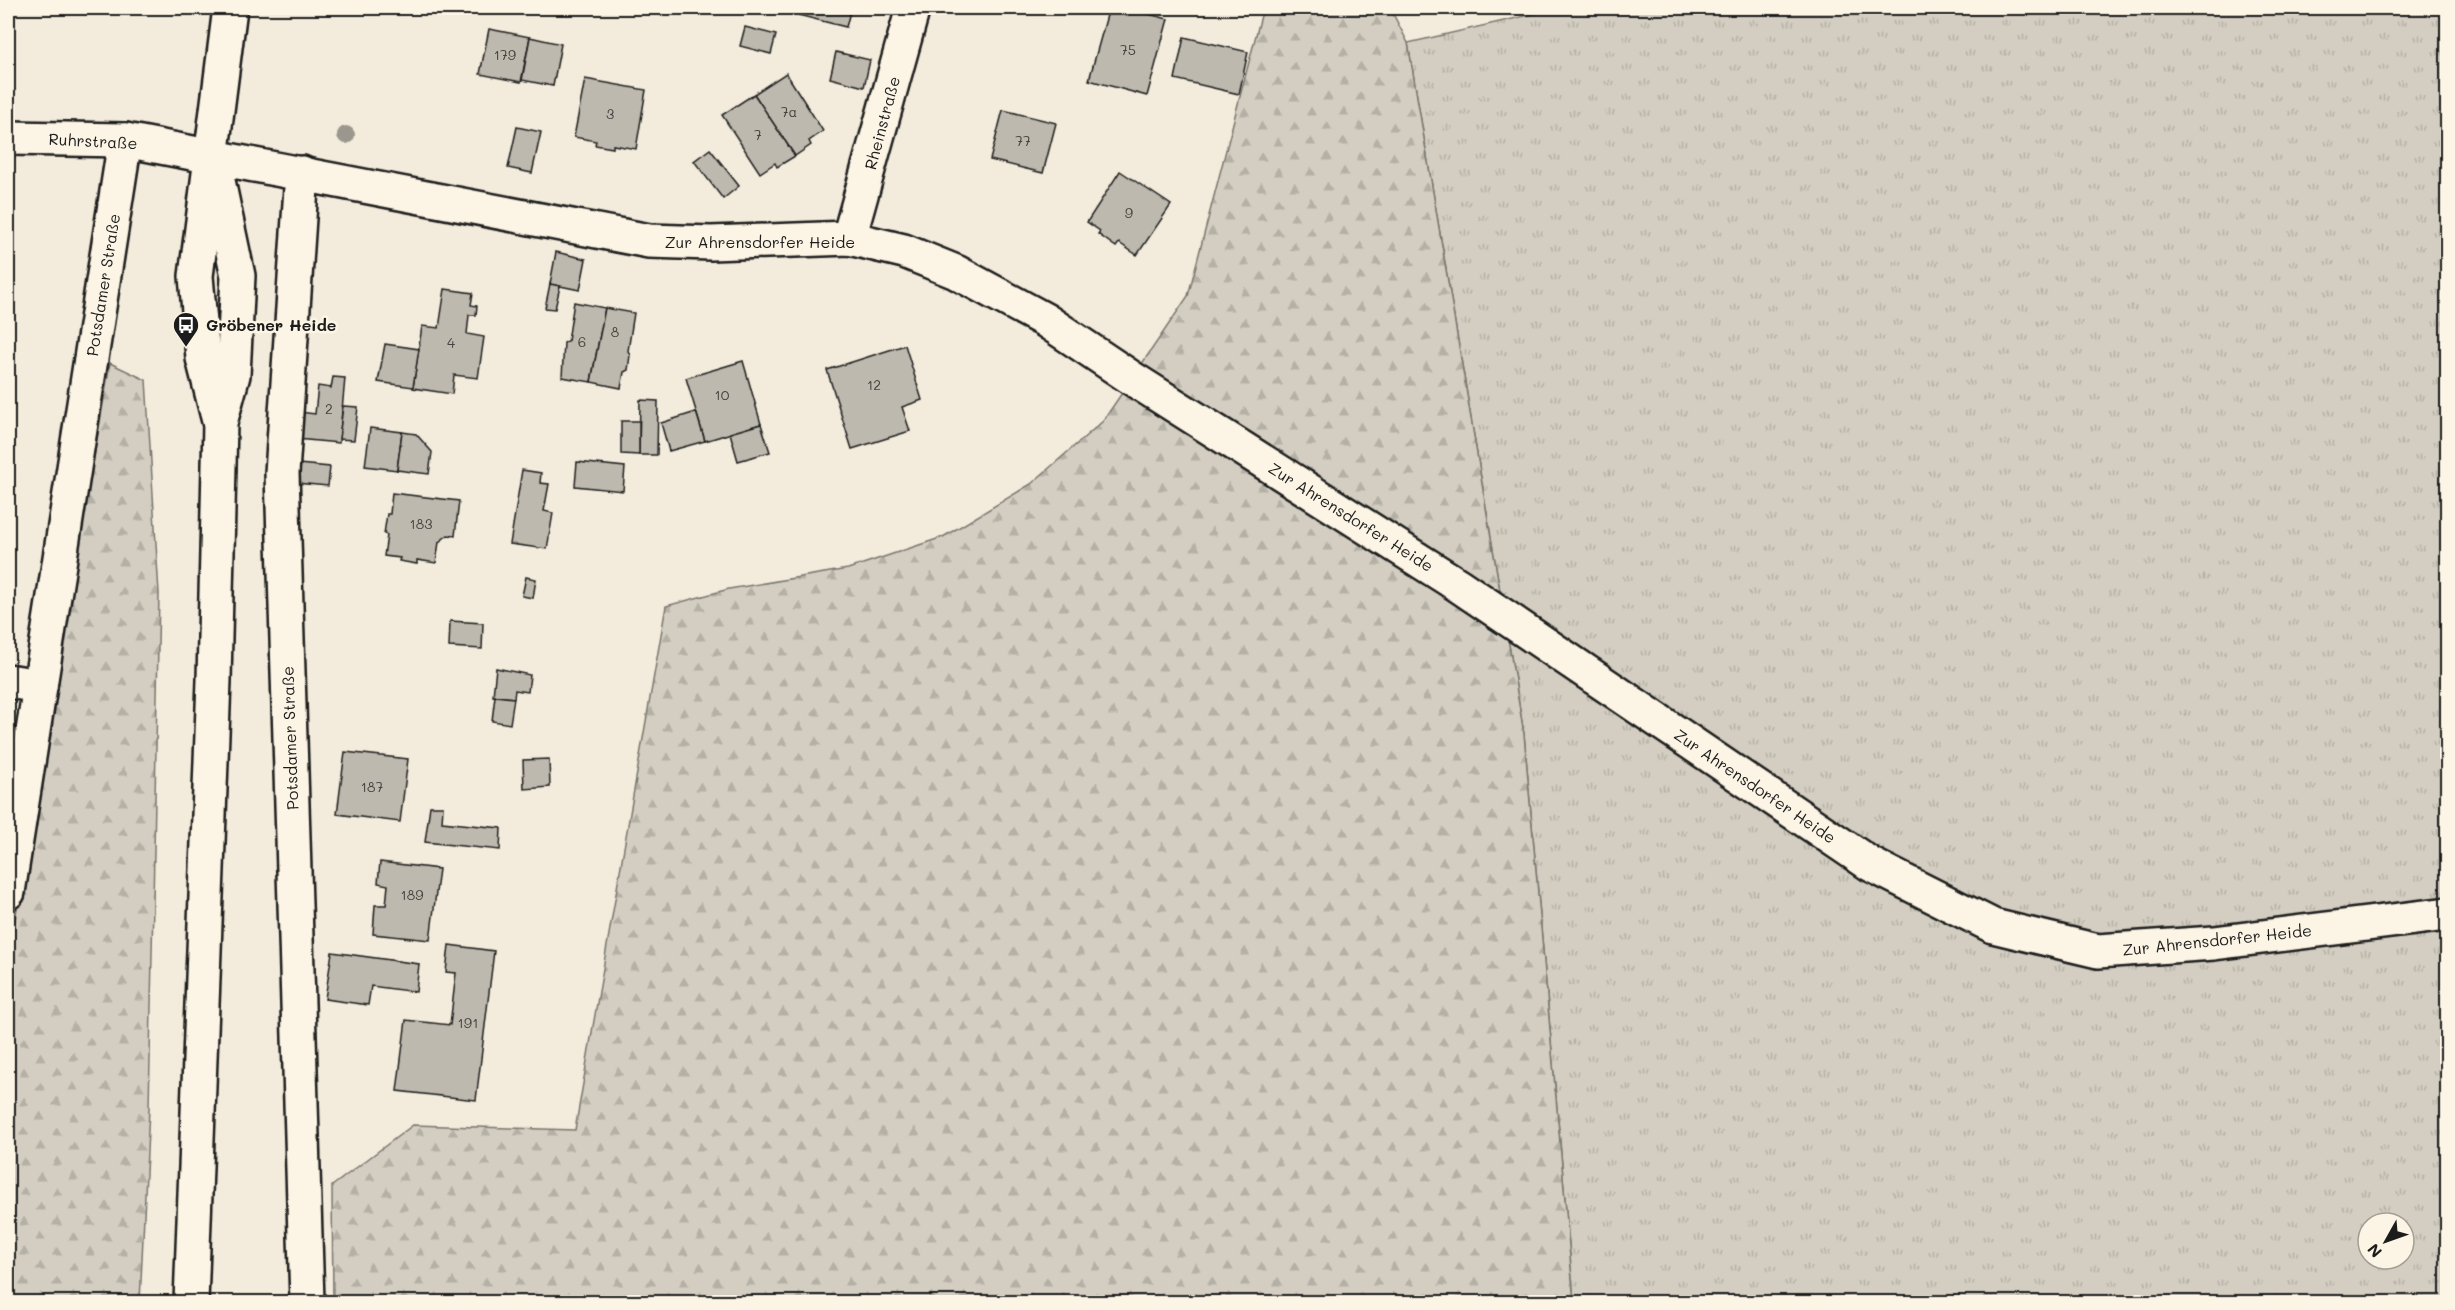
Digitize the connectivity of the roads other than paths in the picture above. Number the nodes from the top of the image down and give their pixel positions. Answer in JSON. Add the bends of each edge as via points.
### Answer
{"nodes":[{"id":1,"x":230,"y":8,"type":"edge"},
{"id":2,"x":913,"y":8,"type":"edge"},
{"id":3,"x":8,"y":138,"type":"edge"},
{"id":4,"x":125,"y":140,"type":"junction"},
{"id":5,"x":213,"y":157,"type":"junction"},
{"id":6,"x":302,"y":173,"type":"junction"},
{"id":7,"x":849,"y":238,"type":"junction"},
{"id":8,"x":8,"y":681,"type":"edge"},
{"id":9,"x":40,"y":686,"type":"junction"},
{"id":10,"x":8,"y":892,"type":"edge"},
{"id":11,"x":2448,"y":914,"type":"edge"},
{"id":12,"x":191,"y":1302,"type":"edge"},
{"id":13,"x":307,"y":1302,"type":"edge"}],
"edges":[{"from":1,"to":5,"type":"street"},
{"from":2,"to":7,"type":"street","name":"Rheinstraße"},
{"from":3,"to":4,"type":"street","name":"Ruhrstraße"},
{"from":4,"to":5,"type":"street","name":"Ruhrstraße"},
{"from":4,"to":9,"type":"street","name":"Potsdamer Straße"},
{"from":5,"to":6,"type":"street","name":"Zur Ahrensdorfer Heide"},
{"from":5,"to":12,"type":"street","via":[[196,276],[203,358],[220,423]]},
{"from":6,"to":7,"type":"street","name":"Zur Ahrensdorfer Heide","via":[[649,241]]},
{"from":6,"to":13,"type":"street","name":"Potsdamer Straße","via":[[282,473]]},
{"from":7,"to":11,"type":"street","name":"Zur Ahrensdorfer Heide","via":[[904,251],[956,272],[1045,320],[1458,585],[1870,864],[1993,926],[2098,951],[2214,943]]},
{"from":8,"to":9,"type":"street"},
{"from":9,"to":10,"type":"street","name":"Potsdamer Straße"}]}
